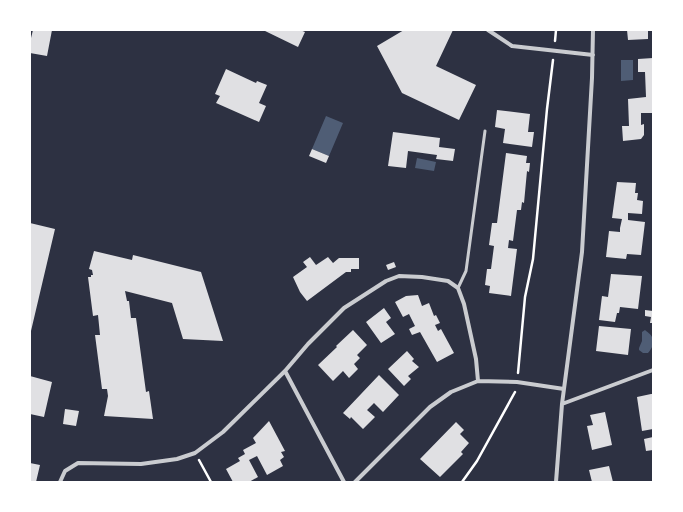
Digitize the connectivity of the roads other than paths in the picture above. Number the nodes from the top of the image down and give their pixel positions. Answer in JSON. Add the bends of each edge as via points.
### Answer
{"nodes":[{"id":1,"x":488,"y":30,"type":"edge"},
{"id":2,"x":593,"y":30,"type":"edge"},
{"id":3,"x":593,"y":55,"type":"junction"},
{"id":4,"x":484,"y":131,"type":"dead end"},
{"id":5,"x":458,"y":288,"type":"junction"},
{"id":6,"x":653,"y":370,"type":"edge"},
{"id":7,"x":285,"y":371,"type":"junction"},
{"id":8,"x":478,"y":381,"type":"junction"},
{"id":9,"x":564,"y":389,"type":"junction"},
{"id":10,"x":562,"y":404,"type":"junction"},
{"id":11,"x":60,"y":482,"type":"edge"},
{"id":12,"x":344,"y":482,"type":"edge"},
{"id":13,"x":355,"y":482,"type":"edge"},
{"id":14,"x":556,"y":482,"type":"edge"}],
"edges":[{"from":1,"to":3,"type":"street","via":[[512,46]]},
{"from":2,"to":3,"type":"street"},
{"from":3,"to":9,"type":"street","via":[[582,252]]},
{"from":4,"to":5,"type":"lane","via":[[466,271]]},
{"from":5,"to":7,"type":"street","via":[[448,281],[422,277],[399,276],[386,281],[344,308]]},
{"from":5,"to":8,"type":"street","via":[[476,359]]},
{"from":6,"to":10,"type":"street"},
{"from":7,"to":11,"type":"street","via":[[223,432],[195,453],[177,459],[141,464],[78,463],[66,472]]},
{"from":7,"to":12,"type":"street"},
{"from":8,"to":9,"type":"street","via":[[517,382]]},
{"from":8,"to":13,"type":"street","via":[[451,392],[430,407]]},
{"from":9,"to":10,"type":"street"},
{"from":10,"to":14,"type":"street"}]}
